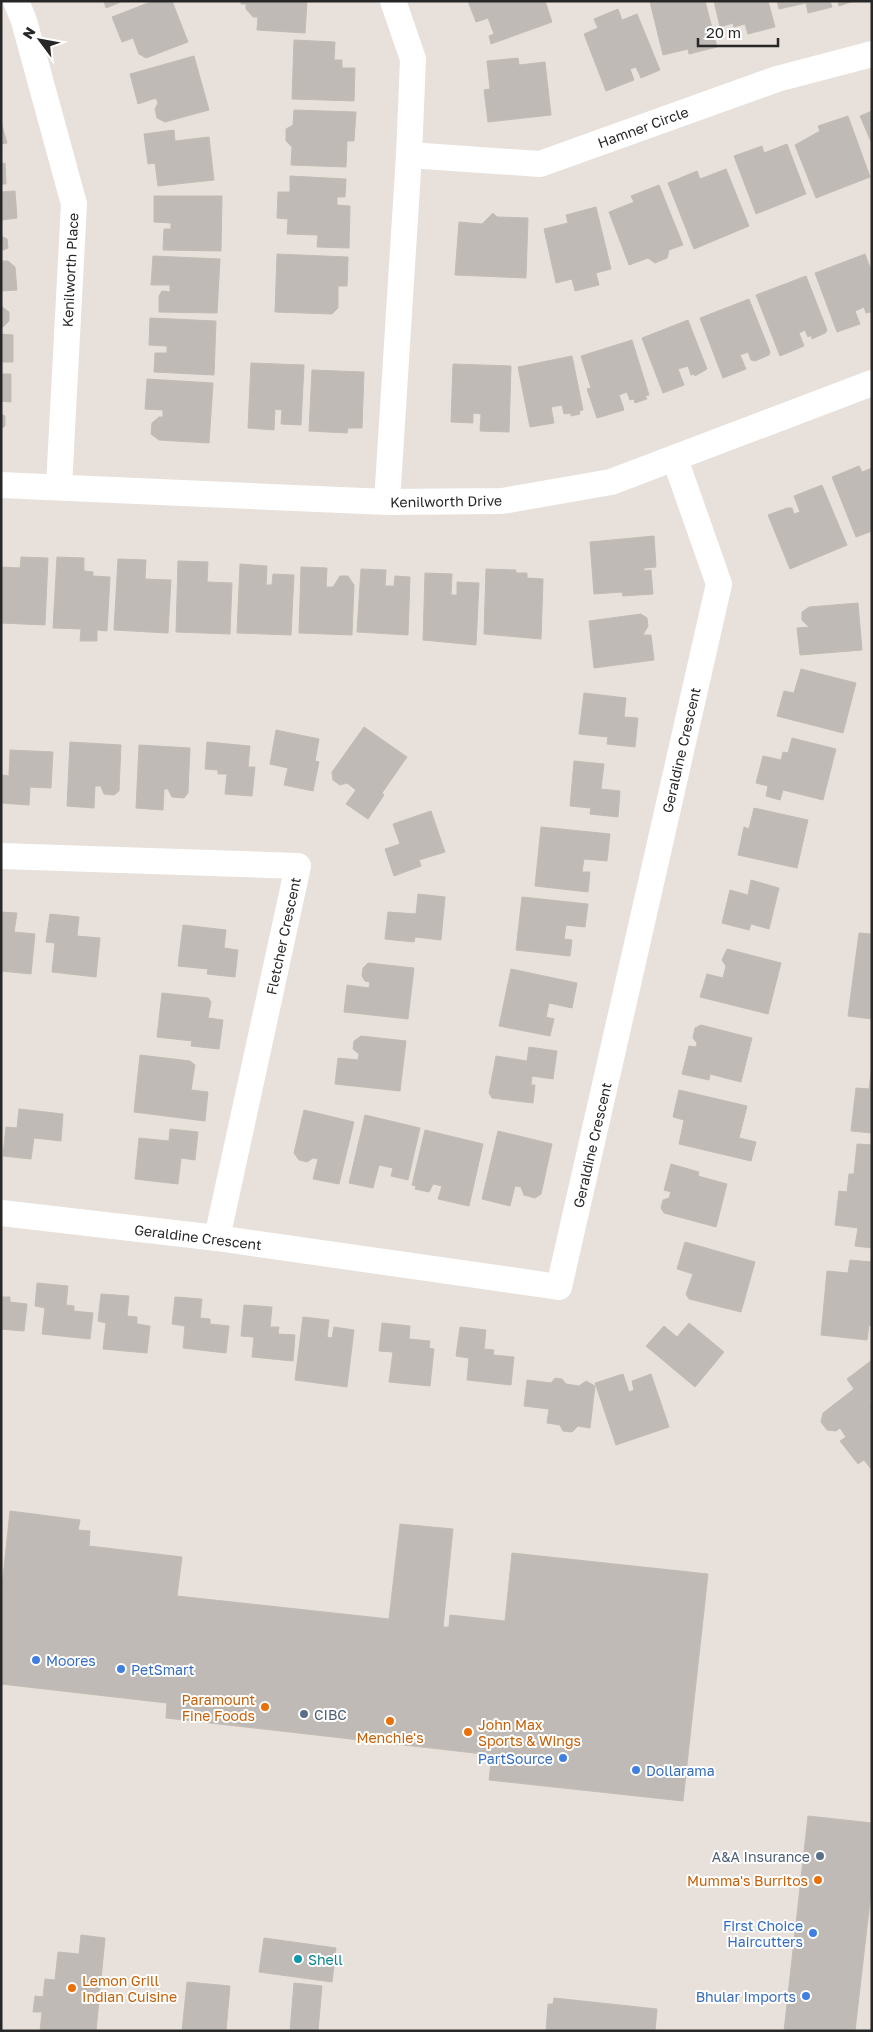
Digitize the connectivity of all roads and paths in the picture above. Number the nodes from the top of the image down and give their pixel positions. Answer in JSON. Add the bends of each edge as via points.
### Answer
{"nodes":[{"id":1,"x":16,"y":1,"type":"edge"},
{"id":2,"x":393,"y":1,"type":"edge"},
{"id":3,"x":872,"y":54,"type":"edge"},
{"id":4,"x":409,"y":155,"type":"junction"},
{"id":5,"x":872,"y":383,"type":"edge"},
{"id":6,"x":675,"y":459,"type":"junction"},
{"id":7,"x":1,"y":485,"type":"edge"},
{"id":8,"x":59,"y":486,"type":"junction"},
{"id":9,"x":387,"y":502,"type":"junction"},
{"id":10,"x":1,"y":856,"type":"edge"},
{"id":11,"x":1,"y":1213,"type":"edge"},
{"id":12,"x":217,"y":1238,"type":"junction"}],
"edges":[{"from":1,"to":8,"type":"street","name":"Kenilworth Place","via":[[74,204]]},
{"from":2,"to":4,"type":"street","via":[[413,59]]},
{"from":3,"to":4,"type":"street","name":"Hamner Circle","via":[[777,79],[540,164]]},
{"from":4,"to":9,"type":"street"},
{"from":5,"to":6,"type":"street","name":"Kenilworth Drive"},
{"from":6,"to":9,"type":"street","name":"Kenilworth Drive","via":[[611,482],[502,501]]},
{"from":6,"to":12,"type":"street","name":"Geraldine Crescent","via":[[719,584],[559,1287]]},
{"from":7,"to":8,"type":"street","name":"Kenilworth Drive"},
{"from":8,"to":9,"type":"street","name":"Kenilworth Drive"},
{"from":10,"to":12,"type":"street","name":"Fletcher Crescent","via":[[298,866]]},
{"from":11,"to":12,"type":"street","name":"Geraldine Crescent"}]}
